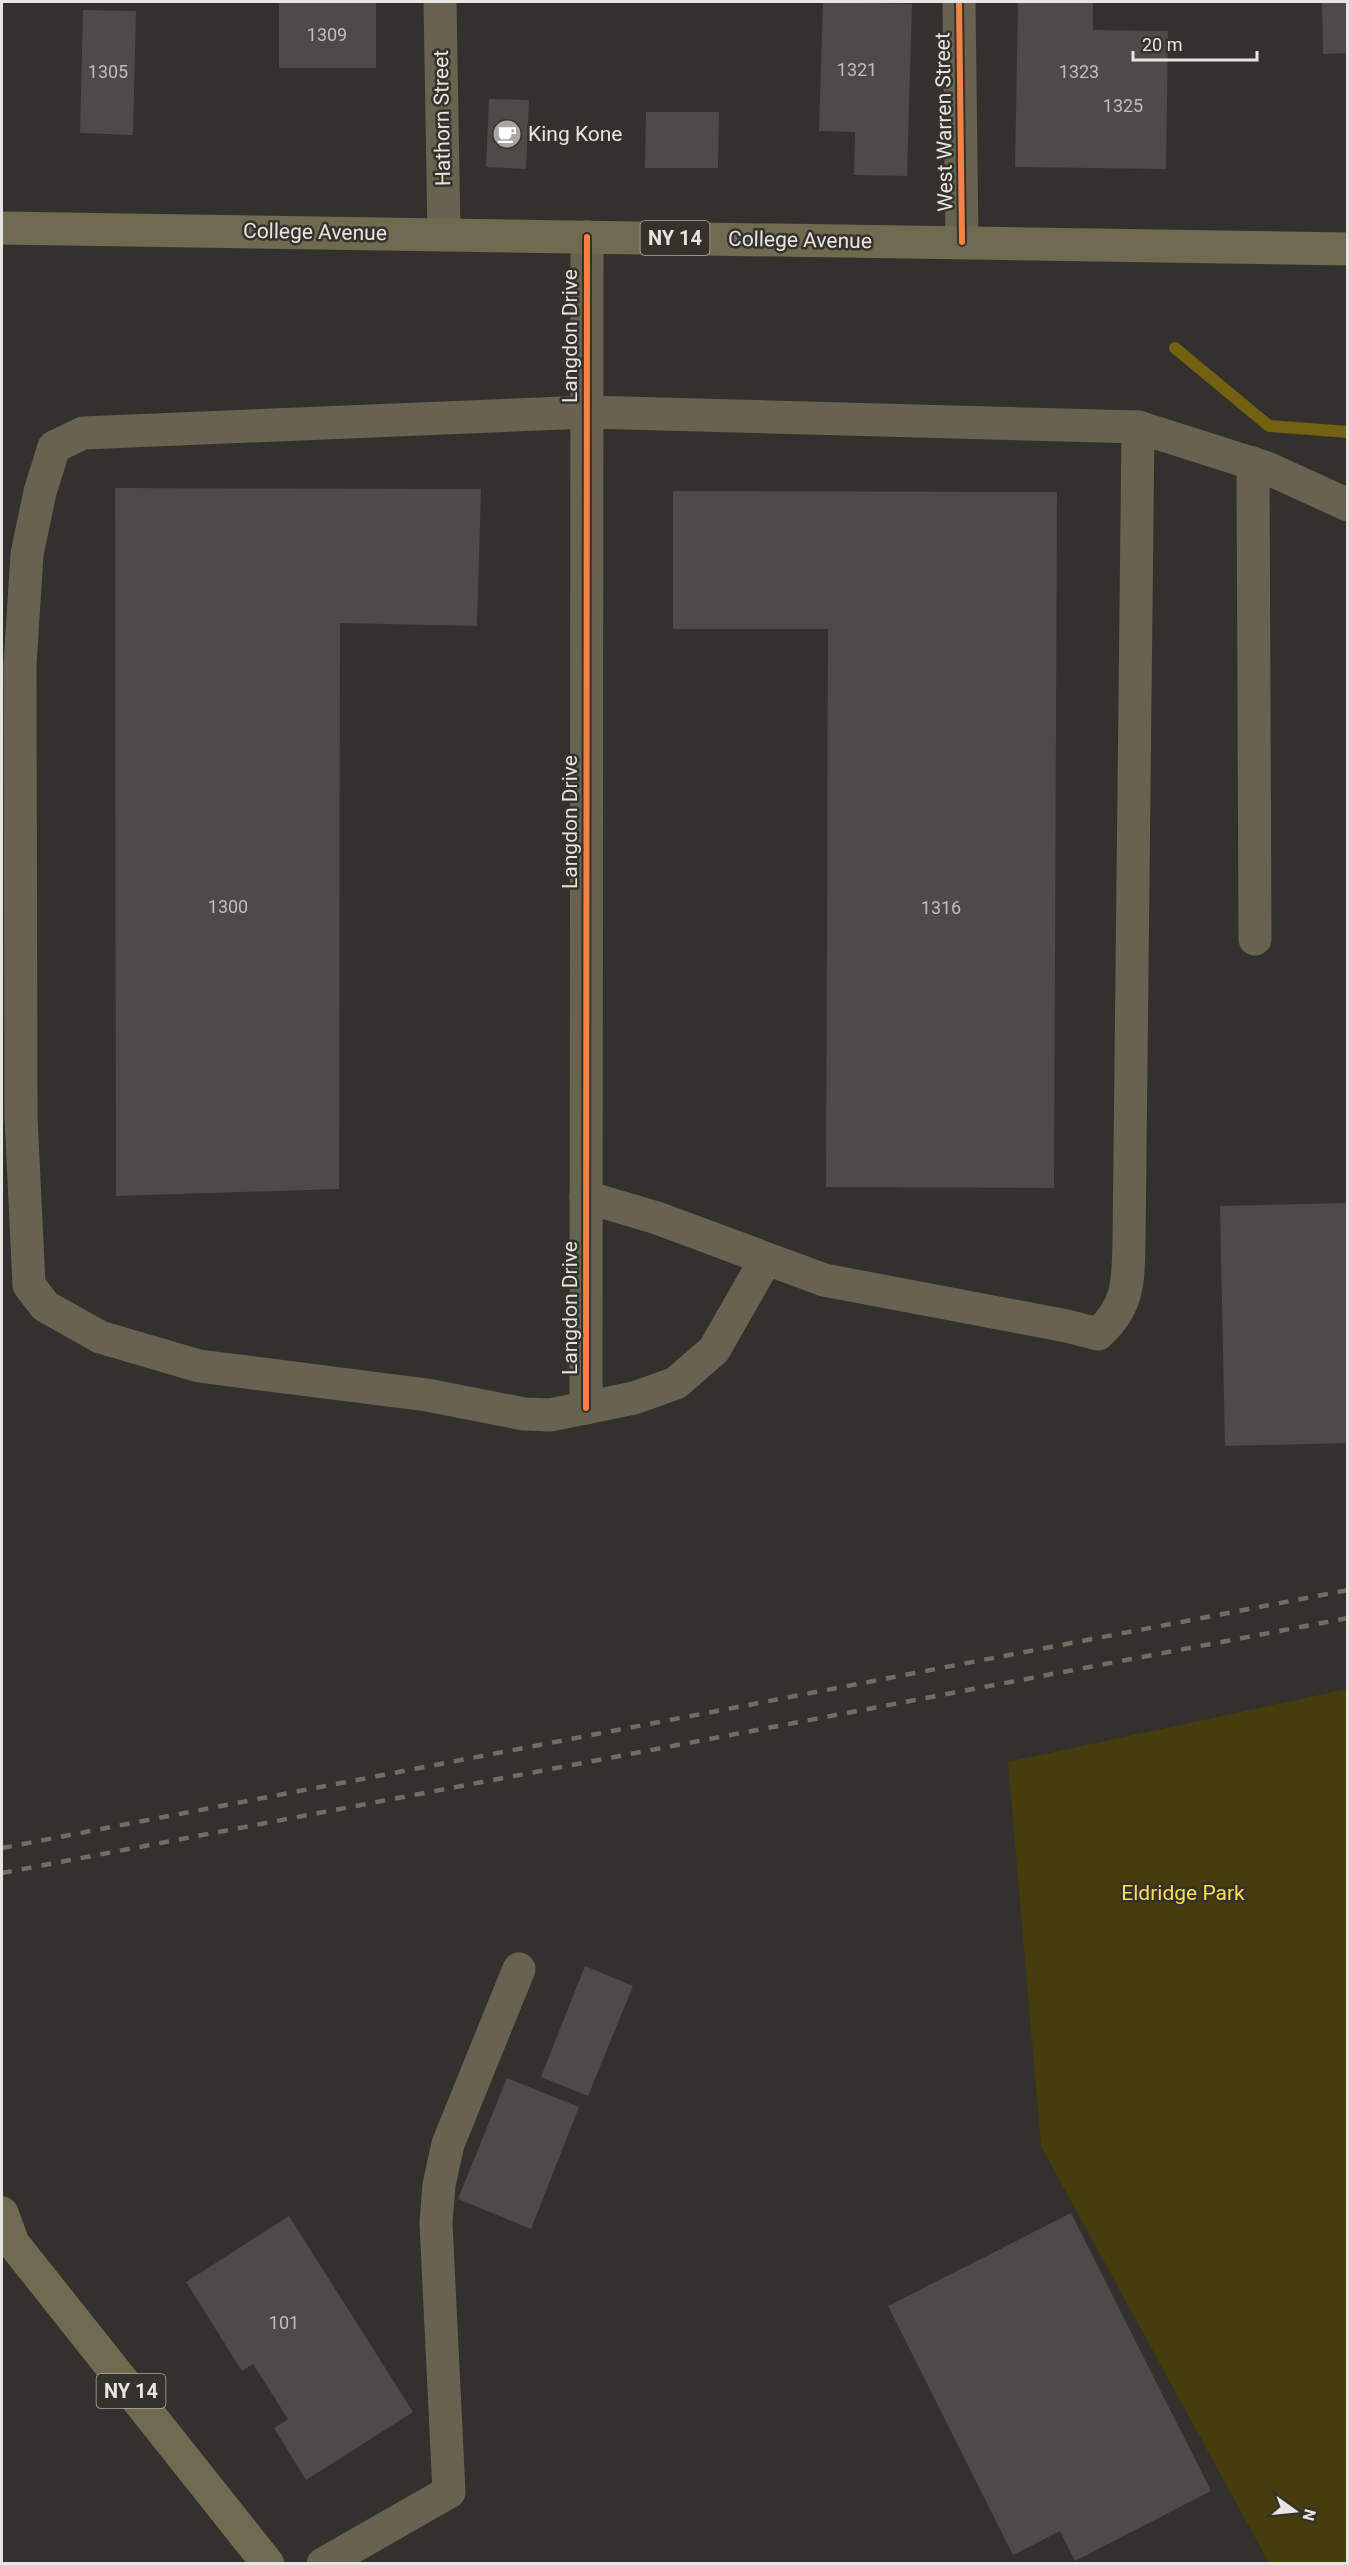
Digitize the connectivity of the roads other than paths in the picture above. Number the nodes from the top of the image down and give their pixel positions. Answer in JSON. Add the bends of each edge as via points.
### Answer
{"nodes":[{"id":1,"x":440,"y":2,"type":"edge"},
{"id":2,"x":959,"y":2,"type":"edge"},
{"id":3,"x":2,"y":228,"type":"edge"},
{"id":4,"x":444,"y":234,"type":"junction"},
{"id":5,"x":587,"y":237,"type":"junction"},
{"id":6,"x":962,"y":242,"type":"junction"},
{"id":7,"x":1347,"y":249,"type":"edge"},
{"id":8,"x":587,"y":412,"type":"junction"},
{"id":9,"x":1138,"y":427,"type":"junction"},
{"id":10,"x":1253,"y":463,"type":"junction"},
{"id":11,"x":1347,"y":505,"type":"edge"},
{"id":12,"x":1255,"y":939,"type":"dead end"},
{"id":13,"x":11,"y":1117,"type":"edge"},
{"id":14,"x":586,"y":1197,"type":"junction"},
{"id":15,"x":766,"y":1258,"type":"junction"},
{"id":16,"x":586,"y":1408,"type":"junction"},
{"id":17,"x":519,"y":1970,"type":"dead end"},
{"id":18,"x":2,"y":2213,"type":"edge"},
{"id":19,"x":268,"y":2564,"type":"edge"},
{"id":20,"x":323,"y":2564,"type":"edge"}],
"edges":[{"from":1,"to":4,"type":"street","name":"Hathorn Street"},
{"from":2,"to":6,"type":"street","name":"West Warren Street"},
{"from":3,"to":4,"type":"main road","name":"College Avenue","number":"NY 14"},
{"from":4,"to":5,"type":"main road","name":"College Avenue","number":"NY 14"},
{"from":5,"to":6,"type":"main road","name":"College Avenue","number":"NY 14"},
{"from":5,"to":8,"type":"street","name":"Langdon Drive"},
{"from":6,"to":7,"type":"main road","name":"College Avenue","number":"NY 14"},
{"from":8,"to":9,"type":"street"},
{"from":8,"to":13,"type":"street","via":[[83,433],[54,447],[27,554],[20,665]]},
{"from":8,"to":14,"type":"street","name":"Langdon Drive"},
{"from":9,"to":10,"type":"street"},
{"from":9,"to":15,"type":"street","via":[[1128,1289],[1113,1321],[1098,1334],[824,1280]]},
{"from":10,"to":11,"type":"street"},
{"from":10,"to":12,"type":"street"},
{"from":13,"to":16,"type":"street","via":[[29,1285],[45,1306],[100,1336],[199,1366],[427,1395],[524,1414],[550,1415]]},
{"from":14,"to":15,"type":"street"},
{"from":14,"to":16,"type":"street","name":"Langdon Drive"},
{"from":15,"to":16,"type":"street","via":[[714,1350],[676,1383],[634,1398]]},
{"from":17,"to":20,"type":"street","via":[[448,2144],[439,2185],[436,2223],[449,2492]]},
{"from":18,"to":19,"type":"main road","number":"NY 14","via":[[13,2243]]}]}
